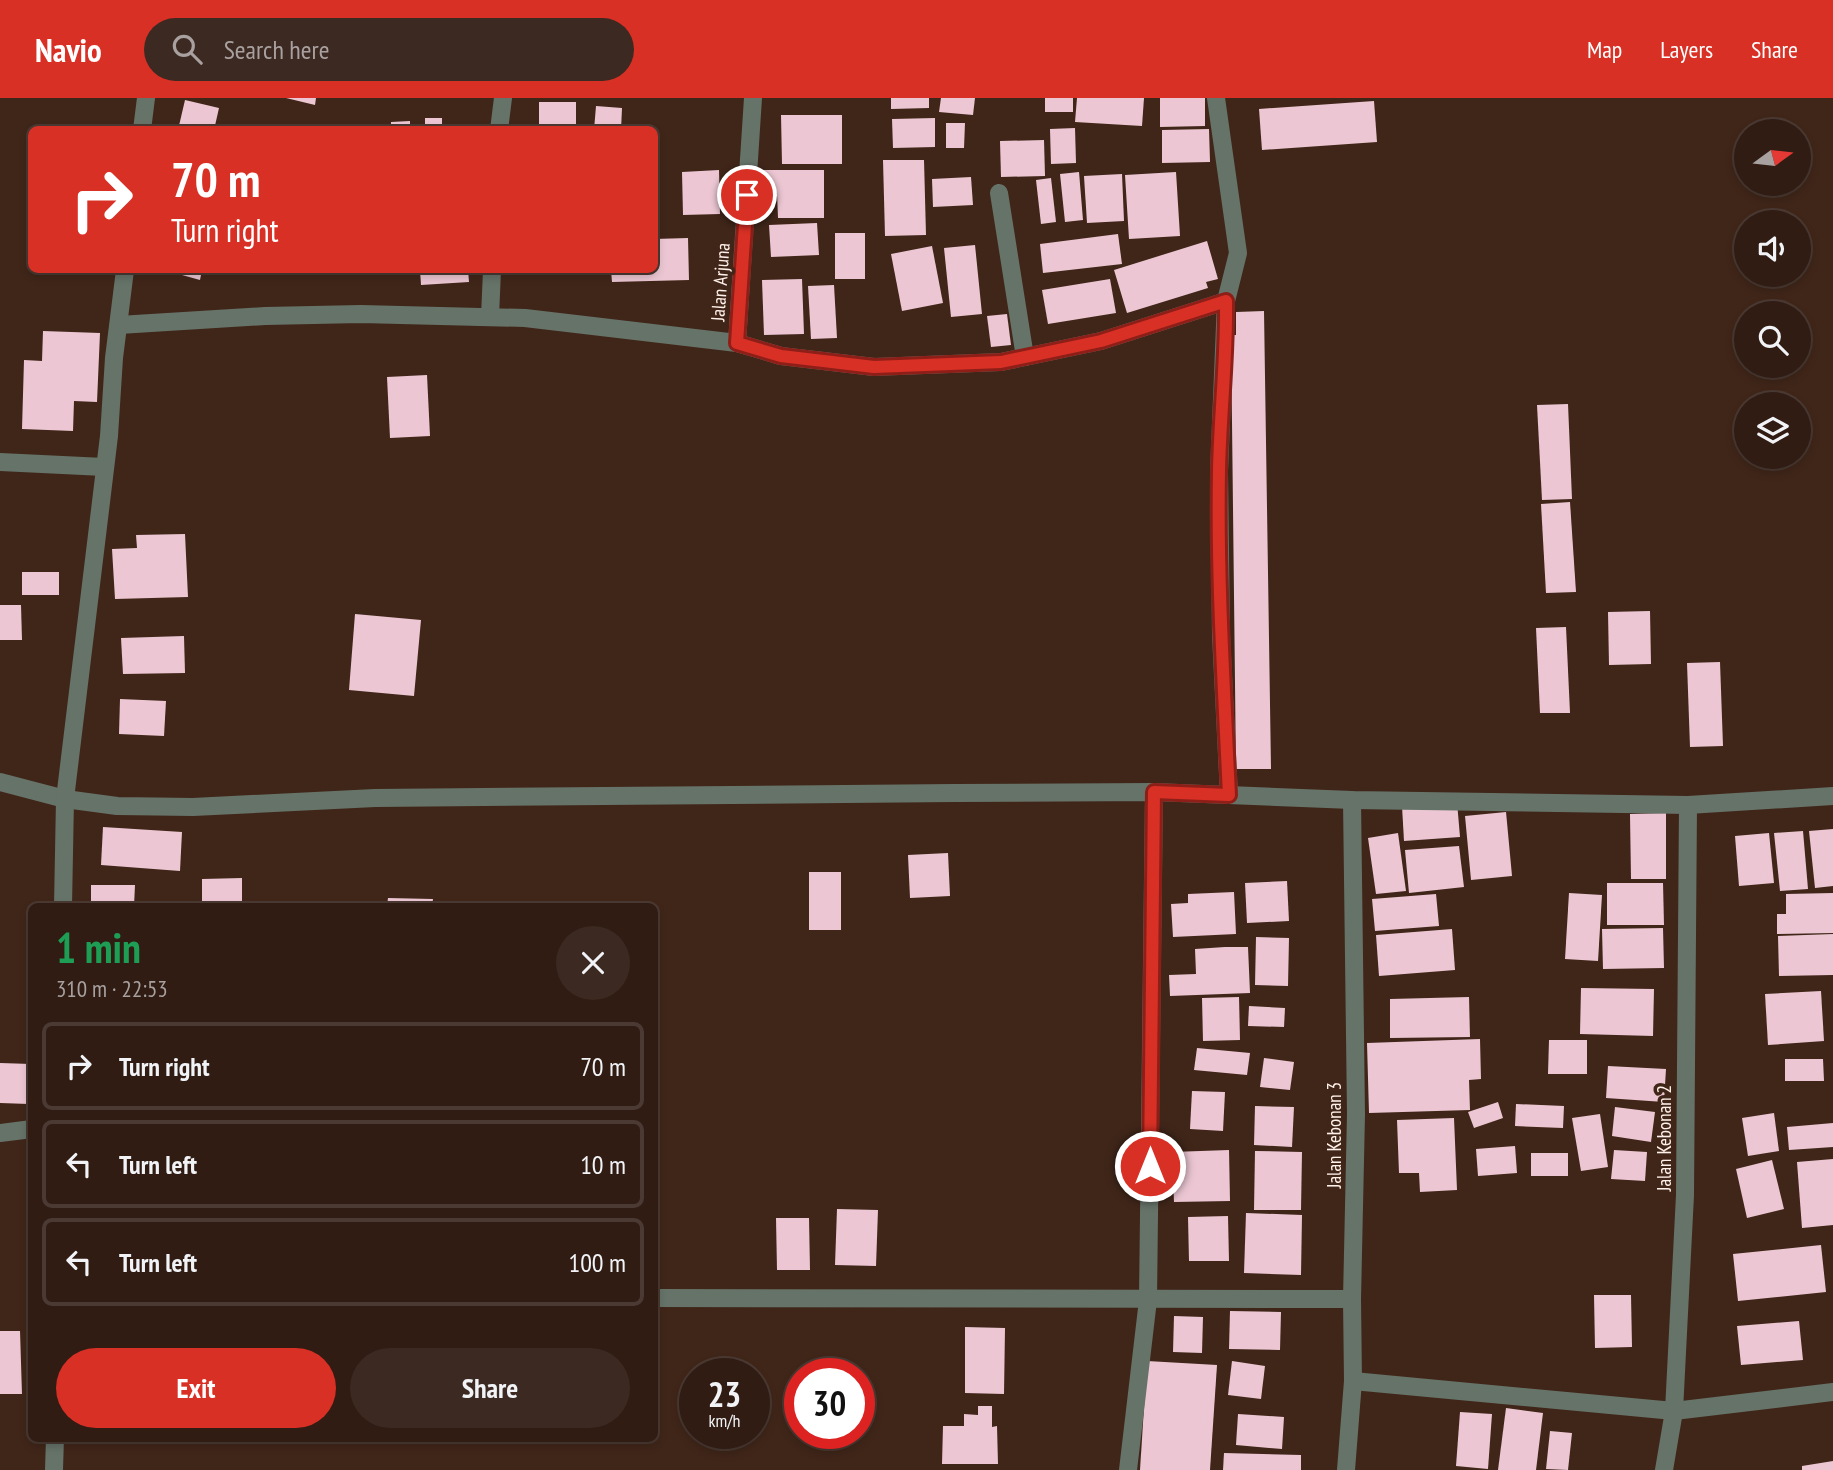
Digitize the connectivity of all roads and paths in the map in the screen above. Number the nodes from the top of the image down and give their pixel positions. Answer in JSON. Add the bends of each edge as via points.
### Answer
{"nodes":[{"id":1,"x":146,"y":98,"type":"edge"},
{"id":2,"x":503,"y":98,"type":"edge"},
{"id":3,"x":753,"y":98,"type":"edge"},
{"id":4,"x":1216,"y":98,"type":"edge"},
{"id":5,"x":142,"y":126,"type":"edge"},
{"id":6,"x":500,"y":126,"type":"edge"},
{"id":7,"x":999,"y":193,"type":"dead end"},
{"id":8,"x":125,"y":273,"type":"edge"},
{"id":9,"x":492,"y":273,"type":"edge"},
{"id":10,"x":1226,"y":301,"type":"junction"},
{"id":11,"x":490,"y":317,"type":"junction"},
{"id":12,"x":120,"y":325,"type":"junction"},
{"id":13,"x":737,"y":343,"type":"junction"},
{"id":14,"x":1025,"y":357,"type":"junction"},
{"id":15,"x":0,"y":462,"type":"edge"},
{"id":16,"x":104,"y":467,"type":"junction"},
{"id":17,"x":0,"y":782,"type":"edge"},
{"id":18,"x":1154,"y":792,"type":"junction"},
{"id":19,"x":1229,"y":795,"type":"junction"},
{"id":20,"x":1833,"y":796,"type":"edge"},
{"id":21,"x":65,"y":799,"type":"junction"},
{"id":22,"x":1352,"y":800,"type":"junction"},
{"id":23,"x":1688,"y":805,"type":"junction"},
{"id":24,"x":63,"y":903,"type":"edge"},
{"id":25,"x":28,"y":1130,"type":"edge"},
{"id":26,"x":0,"y":1133,"type":"edge"},
{"id":27,"x":658,"y":1298,"type":"edge"},
{"id":28,"x":1352,"y":1299,"type":"junction"},
{"id":29,"x":1148,"y":1300,"type":"junction"},
{"id":30,"x":1353,"y":1381,"type":"junction"},
{"id":31,"x":1833,"y":1392,"type":"edge"},
{"id":32,"x":1674,"y":1411,"type":"junction"},
{"id":33,"x":55,"y":1442,"type":"edge"},
{"id":34,"x":54,"y":1470,"type":"edge"},
{"id":35,"x":1128,"y":1470,"type":"edge"},
{"id":36,"x":1346,"y":1470,"type":"edge"},
{"id":37,"x":1664,"y":1470,"type":"edge"}],
"edges":[{"from":1,"to":5,"type":"street"},
{"from":2,"to":6,"type":"street"},
{"from":3,"to":13,"type":"street","name":"Jalan Arjuna"},
{"from":4,"to":10,"type":"street","via":[[1238,253]]},
{"from":7,"to":14,"type":"street"},
{"from":8,"to":12,"type":"street"},
{"from":9,"to":11,"type":"street"},
{"from":10,"to":14,"type":"street","via":[[1101,341]]},
{"from":10,"to":19,"type":"street","via":[[1219,485]]},
{"from":11,"to":12,"type":"street","via":[[265,316]]},
{"from":11,"to":13,"type":"street"},
{"from":12,"to":16,"type":"street"},
{"from":13,"to":14,"type":"street","via":[[781,356],[874,367]]},
{"from":15,"to":16,"type":"street"},
{"from":16,"to":21,"type":"street"},
{"from":17,"to":21,"type":"street"},
{"from":18,"to":19,"type":"street"},
{"from":18,"to":21,"type":"street","via":[[375,798],[193,807],[117,806]]},
{"from":18,"to":29,"type":"street"},
{"from":19,"to":22,"type":"street"},
{"from":20,"to":23,"type":"street"},
{"from":21,"to":24,"type":"street"},
{"from":22,"to":23,"type":"street"},
{"from":22,"to":28,"type":"street","name":"Jalan Kebonan 3","via":[[1356,1114]]},
{"from":23,"to":32,"type":"street","name":"Jalan Kebonan 2","via":[[1685,1195]]},
{"from":25,"to":26,"type":"street"},
{"from":27,"to":29,"type":"street"},
{"from":28,"to":29,"type":"street"},
{"from":28,"to":30,"type":"street","name":"Jalan Kebonan 3"},
{"from":29,"to":35,"type":"street"},
{"from":30,"to":32,"type":"street"},
{"from":30,"to":36,"type":"street","name":"Jalan Kebonan 3"},
{"from":31,"to":32,"type":"street"},
{"from":32,"to":37,"type":"street","name":"Jalan Kebonan 2"},
{"from":33,"to":34,"type":"street"}]}
